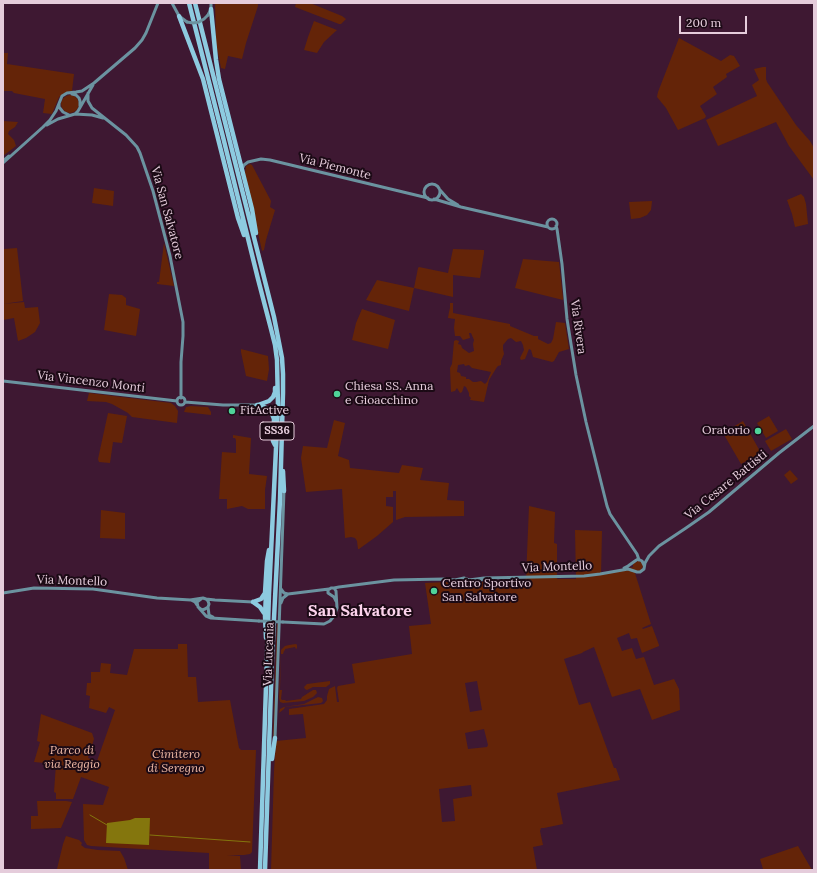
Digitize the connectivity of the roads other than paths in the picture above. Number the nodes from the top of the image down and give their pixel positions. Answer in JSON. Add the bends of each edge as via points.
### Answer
{"nodes":[{"id":1,"x":168,"y":3,"type":"edge"},
{"id":2,"x":172,"y":3,"type":"edge"},
{"id":3,"x":188,"y":3,"type":"edge"},
{"id":4,"x":195,"y":3,"type":"edge"},
{"id":5,"x":211,"y":3,"type":"edge"},
{"id":6,"x":158,"y":4,"type":"edge"},
{"id":7,"x":174,"y":7,"type":"junction"},
{"id":8,"x":211,"y":9,"type":"junction"},
{"id":9,"x":179,"y":16,"type":"junction"},
{"id":10,"x":94,"y":83,"type":"junction"},
{"id":11,"x":71,"y":93,"type":"junction"},
{"id":12,"x":88,"y":93,"type":"junction"},
{"id":13,"x":79,"y":99,"type":"junction"},
{"id":14,"x":83,"y":102,"type":"junction"},
{"id":15,"x":59,"y":103,"type":"junction"},
{"id":16,"x":80,"y":108,"type":"junction"},
{"id":17,"x":92,"y":108,"type":"junction"},
{"id":18,"x":71,"y":115,"type":"junction"},
{"id":19,"x":105,"y":119,"type":"junction"},
{"id":20,"x":43,"y":127,"type":"junction"},
{"id":21,"x":240,"y":159,"type":"junction"},
{"id":22,"x":3,"y":162,"type":"edge"},
{"id":23,"x":248,"y":162,"type":"junction"},
{"id":24,"x":242,"y":170,"type":"junction"},
{"id":25,"x":440,"y":190,"type":"junction"},
{"id":26,"x":424,"y":191,"type":"junction"},
{"id":27,"x":418,"y":196,"type":"junction"},
{"id":28,"x":428,"y":198,"type":"junction"},
{"id":29,"x":434,"y":199,"type":"junction"},
{"id":30,"x":461,"y":207,"type":"junction"},
{"id":31,"x":548,"y":221,"type":"junction"},
{"id":32,"x":539,"y":224,"type":"junction"},
{"id":33,"x":556,"y":226,"type":"junction"},
{"id":34,"x":548,"y":227,"type":"junction"},
{"id":35,"x":552,"y":229,"type":"junction"},
{"id":36,"x":557,"y":234,"type":"junction"},
{"id":37,"x":258,"y":252,"type":"junction"},
{"id":38,"x":252,"y":256,"type":"junction"},
{"id":39,"x":278,"y":373,"type":"junction"},
{"id":40,"x":3,"y":381,"type":"edge"},
{"id":41,"x":181,"y":398,"type":"junction"},
{"id":42,"x":177,"y":401,"type":"junction"},
{"id":43,"x":185,"y":402,"type":"junction"},
{"id":44,"x":257,"y":405,"type":"junction"},
{"id":45,"x":814,"y":426,"type":"edge"},
{"id":46,"x":276,"y":448,"type":"junction"},
{"id":47,"x":281,"y":450,"type":"junction"},
{"id":48,"x":284,"y":491,"type":"joint"},
{"id":49,"x":271,"y":545,"type":"junction"},
{"id":50,"x":649,"y":556,"type":"junction"},
{"id":51,"x":638,"y":560,"type":"junction"},
{"id":52,"x":632,"y":563,"type":"junction"},
{"id":53,"x":644,"y":565,"type":"junction"},
{"id":54,"x":622,"y":570,"type":"junction"},
{"id":55,"x":634,"y":570,"type":"junction"},
{"id":56,"x":444,"y":578,"type":"junction"},
{"id":57,"x":492,"y":578,"type":"junction"},
{"id":58,"x":459,"y":579,"type":"junction"},
{"id":59,"x":466,"y":579,"type":"junction"},
{"id":60,"x":467,"y":584,"type":"junction"},
{"id":61,"x":459,"y":585,"type":"junction"},
{"id":62,"x":281,"y":589,"type":"junction"},
{"id":63,"x":266,"y":590,"type":"junction"},
{"id":64,"x":329,"y":590,"type":"junction"},
{"id":65,"x":335,"y":591,"type":"junction"},
{"id":66,"x":3,"y":593,"type":"edge"},
{"id":67,"x":288,"y":594,"type":"junction"},
{"id":68,"x":332,"y":595,"type":"junction"},
{"id":69,"x":201,"y":599,"type":"junction"},
{"id":70,"x":206,"y":599,"type":"junction"},
{"id":71,"x":188,"y":600,"type":"junction"},
{"id":72,"x":215,"y":600,"type":"junction"},
{"id":73,"x":336,"y":601,"type":"junction"},
{"id":74,"x":253,"y":602,"type":"junction"},
{"id":75,"x":198,"y":606,"type":"junction"},
{"id":76,"x":208,"y":606,"type":"junction"},
{"id":77,"x":265,"y":614,"type":"junction"},
{"id":78,"x":280,"y":617,"type":"junction"},
{"id":79,"x":214,"y":618,"type":"junction"},
{"id":80,"x":268,"y":652,"type":"junction"},
{"id":81,"x":275,"y":738,"type":"joint"},
{"id":82,"x":268,"y":800,"type":"junction"},
{"id":83,"x":260,"y":870,"type":"edge"},
{"id":84,"x":266,"y":870,"type":"edge"}],
"edges":[{"from":1,"to":7,"type":"street"},
{"from":2,"to":7,"type":"street"},
{"from":3,"to":38,"type":"highway","number":"SS36"},
{"from":4,"to":37,"type":"highway","number":"SS36"},
{"from":5,"to":8,"type":"street"},
{"from":6,"to":10,"type":"street","via":[[142,40]]},
{"from":7,"to":9,"type":"street"},
{"from":8,"to":9,"type":"street","bridge":true,"via":[[199,22],[187,22]]},
{"from":8,"to":21,"type":"highway","via":[[216,60]]},
{"from":9,"to":38,"type":"highway","via":[[203,79],[238,218]]},
{"from":10,"to":11,"type":"street"},
{"from":10,"to":12,"type":"street"},
{"from":11,"to":13,"type":"street"},
{"from":11,"to":15,"type":"street","via":[[62,96]]},
{"from":12,"to":14,"type":"street"},
{"from":12,"to":17,"type":"street","via":[[88,101]]},
{"from":13,"to":14,"type":"street","name":"Via San Salvatore"},
{"from":13,"to":16,"type":"street"},
{"from":14,"to":16,"type":"street"},
{"from":14,"to":17,"type":"street","name":"Via San Salvatore"},
{"from":15,"to":18,"type":"street","via":[[63,112]]},
{"from":15,"to":20,"type":"street","via":[[54,115]]},
{"from":16,"to":18,"type":"street"},
{"from":17,"to":19,"type":"street","name":"Via San Salvatore"},
{"from":18,"to":19,"type":"street","name":"Via San Salvatore","via":[[92,115]]},
{"from":18,"to":20,"type":"street"},
{"from":19,"to":41,"type":"street","name":"Via San Salvatore","via":[[130,138],[137,147],[164,231],[183,328]]},
{"from":20,"to":22,"type":"street"},
{"from":21,"to":23,"type":"street"},
{"from":21,"to":24,"type":"highway"},
{"from":23,"to":24,"type":"street"},
{"from":23,"to":27,"type":"street","name":"Via Piemonte","via":[[270,160]]},
{"from":24,"to":37,"type":"highway","via":[[254,219]]},
{"from":25,"to":26,"type":"street","via":[[431,184]]},
{"from":25,"to":29,"type":"street"},
{"from":25,"to":30,"type":"street"},
{"from":26,"to":27,"type":"street"},
{"from":26,"to":28,"type":"street"},
{"from":27,"to":28,"type":"street","name":"Via Piemonte"},
{"from":28,"to":29,"type":"street"},
{"from":29,"to":30,"type":"street"},
{"from":30,"to":32,"type":"street"},
{"from":31,"to":32,"type":"street"},
{"from":31,"to":33,"type":"street","via":[[554,220]]},
{"from":31,"to":34,"type":"street"},
{"from":32,"to":34,"type":"street"},
{"from":33,"to":35,"type":"street"},
{"from":33,"to":36,"type":"street","name":"Via Rivera"},
{"from":34,"to":35,"type":"street"},
{"from":35,"to":36,"type":"street"},
{"from":36,"to":51,"type":"street","name":"Via Rivera","via":[[567,319],[586,422],[610,514],[637,554]]},
{"from":37,"to":47,"type":"highway","number":"SS36","via":[[282,358]]},
{"from":38,"to":39,"type":"highway","number":"SS36","via":[[275,346]]},
{"from":39,"to":44,"type":"highway","via":[[275,376],[273,397]]},
{"from":39,"to":46,"type":"highway","number":"SS36"},
{"from":40,"to":42,"type":"street","name":"Via Vincenzo Monti"},
{"from":41,"to":42,"type":"street"},
{"from":41,"to":43,"type":"street"},
{"from":42,"to":43,"type":"street","via":[[181,405]]},
{"from":43,"to":44,"type":"street"},
{"from":44,"to":46,"type":"highway","via":[[268,409],[272,414],[273,441]]},
{"from":45,"to":50,"type":"street","name":"Via Cesare Battisti","via":[[709,512]]},
{"from":46,"to":49,"type":"highway","number":"SS36"},
{"from":47,"to":48,"type":"highway"},
{"from":47,"to":82,"type":"highway","number":"SS36"},
{"from":48,"to":62,"type":"street","name":"Via Lucania"},
{"from":49,"to":63,"type":"highway","via":[[267,560]]},
{"from":49,"to":80,"type":"highway","number":"SS36"},
{"from":50,"to":51,"type":"street","name":"Via Cesare Battisti"},
{"from":50,"to":53,"type":"street","name":"Via Cesare Battisti"},
{"from":51,"to":52,"type":"street"},
{"from":51,"to":53,"type":"street"},
{"from":52,"to":54,"type":"street","name":"Via Montello"},
{"from":52,"to":55,"type":"street"},
{"from":53,"to":55,"type":"street","via":[[640,572]]},
{"from":54,"to":55,"type":"street","name":"Via Montello"},
{"from":54,"to":57,"type":"street","name":"Via Montello","via":[[570,576]]},
{"from":56,"to":58,"type":"street"},
{"from":56,"to":61,"type":"street"},
{"from":56,"to":65,"type":"street","via":[[394,580],[341,587]]},
{"from":57,"to":59,"type":"street","name":"Via Montello"},
{"from":57,"to":60,"type":"street","name":"Via Montello"},
{"from":58,"to":59,"type":"street"},
{"from":58,"to":61,"type":"street"},
{"from":59,"to":60,"type":"street"},
{"from":60,"to":61,"type":"street","via":[[463,587]]},
{"from":62,"to":67,"type":"street"},
{"from":62,"to":78,"type":"street","name":"Via Lucania"},
{"from":63,"to":74,"type":"highway","via":[[261,599]]},
{"from":63,"to":77,"type":"highway"},
{"from":64,"to":65,"type":"street","via":[[332,588]]},
{"from":64,"to":67,"type":"street"},
{"from":64,"to":68,"type":"street","via":[[329,594]]},
{"from":65,"to":68,"type":"street"},
{"from":65,"to":73,"type":"street","name":"Via Montello"},
{"from":66,"to":71,"type":"street","name":"Via Montello","via":[[34,588],[93,589]]},
{"from":67,"to":78,"type":"street","via":[[283,598]]},
{"from":68,"to":73,"type":"street"},
{"from":69,"to":70,"type":"street"},
{"from":69,"to":71,"type":"street","name":"Via Montello"},
{"from":69,"to":75,"type":"street"},
{"from":70,"to":72,"type":"street"},
{"from":70,"to":76,"type":"street"},
{"from":71,"to":75,"type":"street","name":"Via Montello"},
{"from":72,"to":74,"type":"street"},
{"from":72,"to":76,"type":"street"},
{"from":73,"to":79,"type":"street","name":"Via Montello","bridge":true,"via":[[334,616],[324,624]]},
{"from":74,"to":77,"type":"highway"},
{"from":75,"to":76,"type":"street","via":[[204,610]]},
{"from":75,"to":79,"type":"street","name":"Via Montello","via":[[206,616]]},
{"from":76,"to":79,"type":"street","via":[[209,615]]},
{"from":77,"to":80,"type":"highway"},
{"from":78,"to":81,"type":"street","name":"Via Lucania"},
{"from":80,"to":83,"type":"highway","number":"SS36"},
{"from":81,"to":82,"type":"highway"},
{"from":82,"to":84,"type":"highway","number":"SS36"}]}
